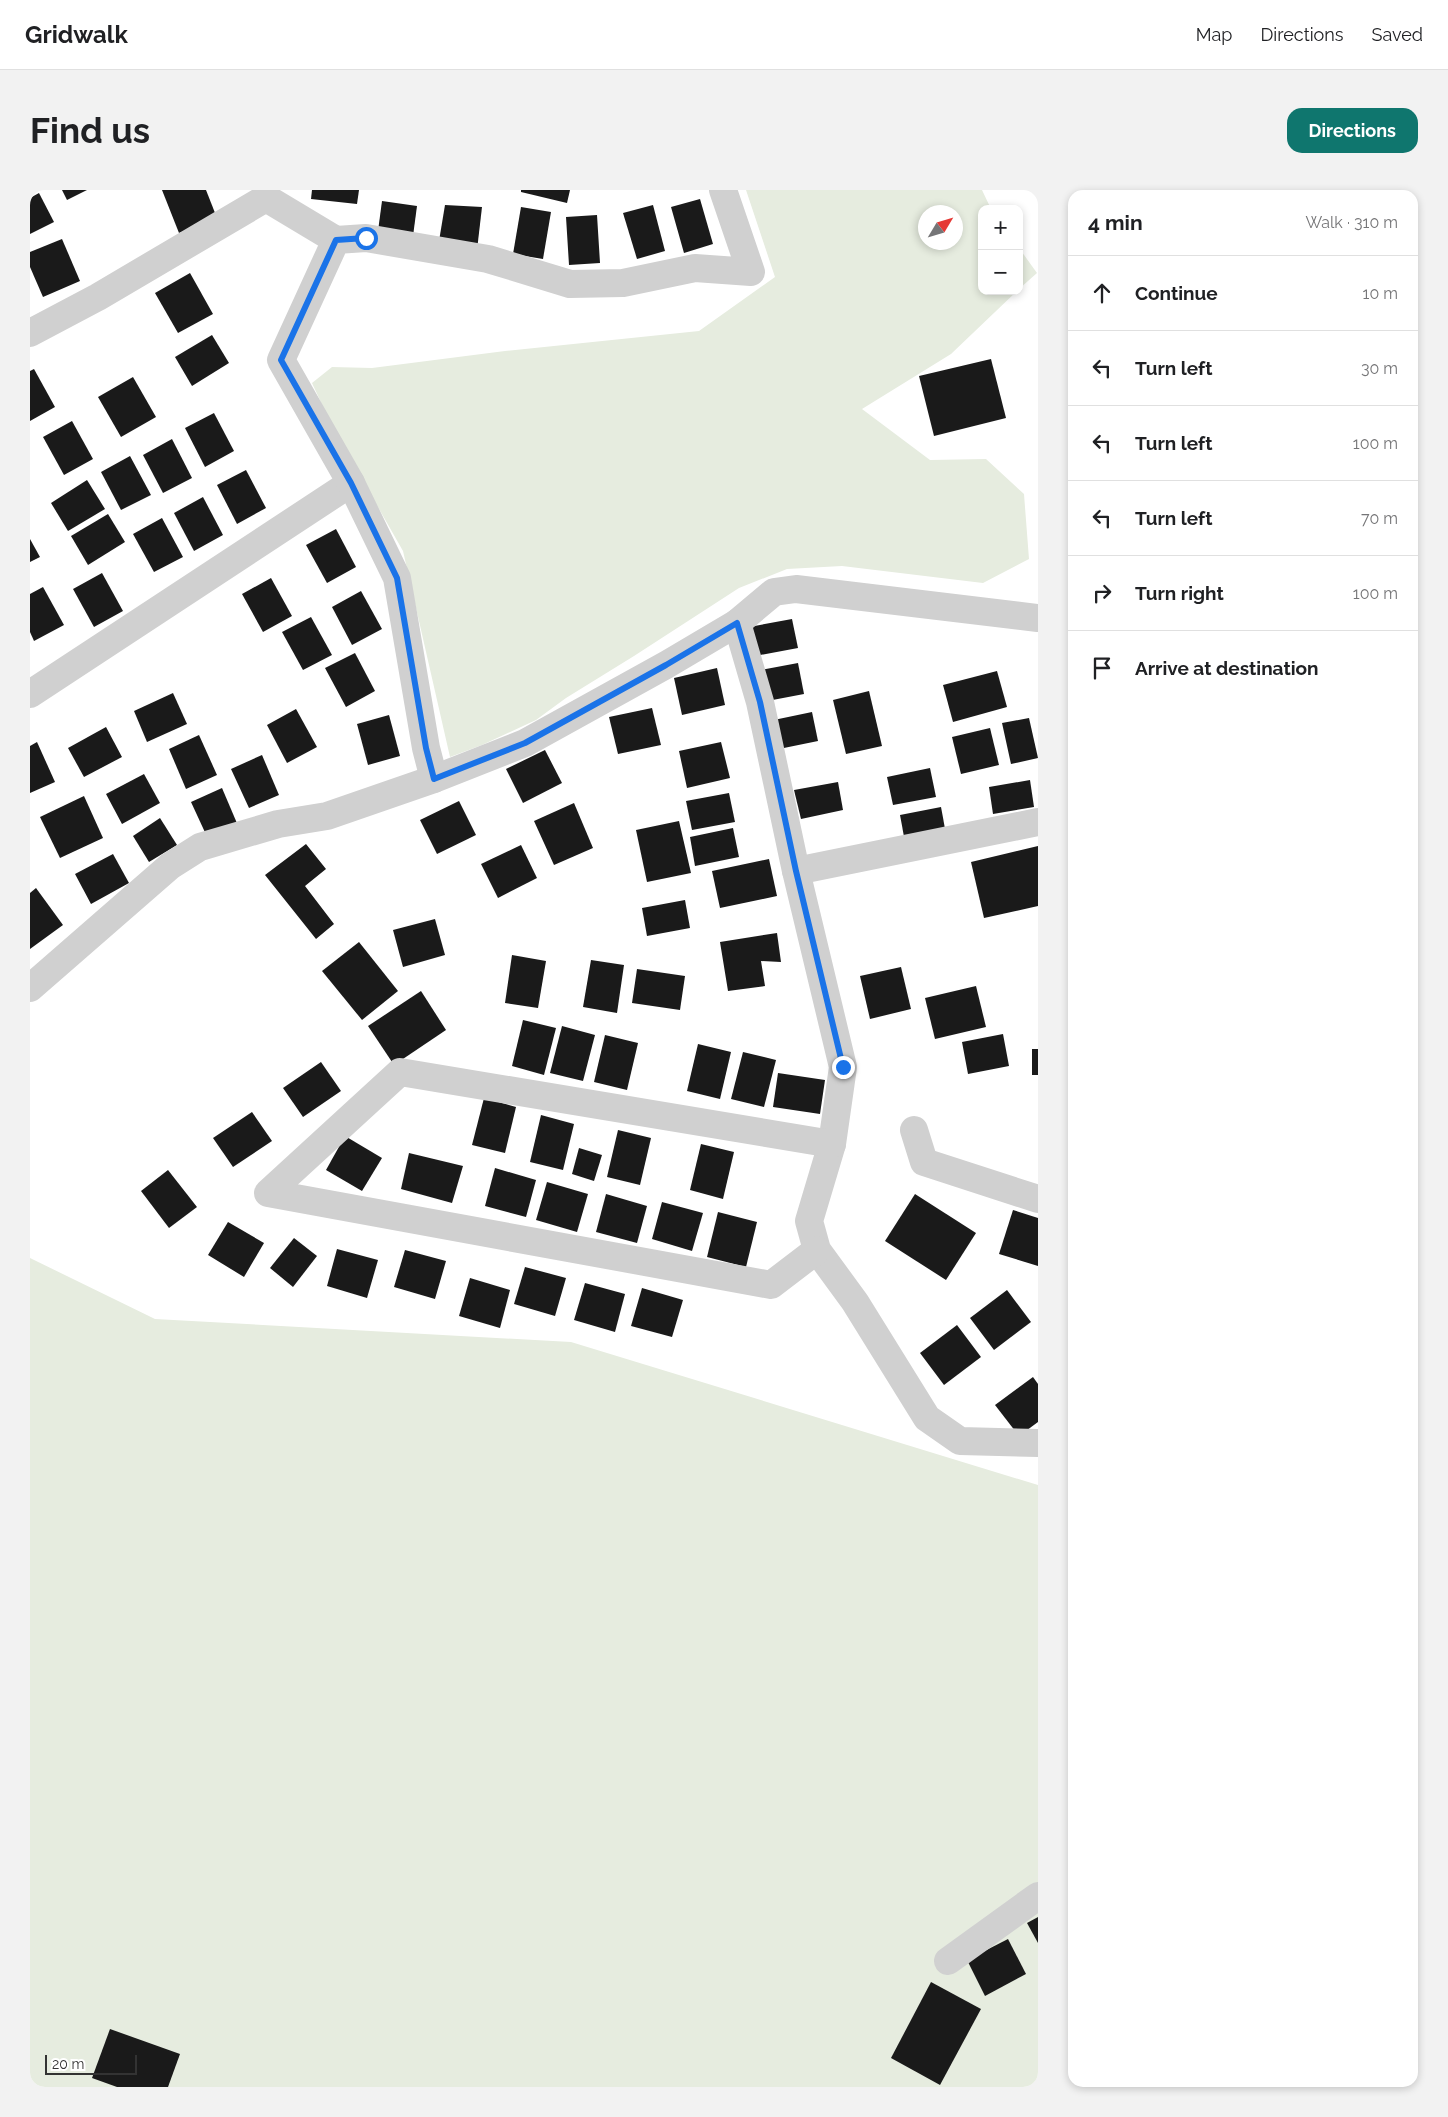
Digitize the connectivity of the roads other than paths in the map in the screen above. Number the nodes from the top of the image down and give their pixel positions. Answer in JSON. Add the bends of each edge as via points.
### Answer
{"nodes":[{"id":1,"x":723,"y":190,"type":"edge"},
{"id":2,"x":336,"y":240,"type":"junction"},
{"id":3,"x":30,"y":333,"type":"edge"},
{"id":4,"x":351,"y":483,"type":"junction"},
{"id":5,"x":1038,"y":618,"type":"edge"},
{"id":6,"x":737,"y":623,"type":"junction"},
{"id":7,"x":30,"y":694,"type":"edge"},
{"id":8,"x":434,"y":779,"type":"junction"},
{"id":9,"x":1038,"y":822,"type":"edge"},
{"id":10,"x":796,"y":871,"type":"junction"},
{"id":11,"x":30,"y":988,"type":"edge"},
{"id":12,"x":914,"y":1130,"type":"dead end"},
{"id":13,"x":832,"y":1144,"type":"junction"},
{"id":14,"x":1038,"y":1199,"type":"edge"},
{"id":15,"x":818,"y":1250,"type":"junction"},
{"id":16,"x":1038,"y":1443,"type":"edge"},
{"id":17,"x":1038,"y":1896,"type":"edge"},
{"id":18,"x":948,"y":1961,"type":"dead end"}],
"edges":[{"from":1,"to":2,"type":"street","via":[[750,272],[695,268],[622,283],[570,284],[488,259],[366,238]]},
{"from":2,"to":3,"type":"street","via":[[266,198],[98,297]]},
{"from":2,"to":4,"type":"street","via":[[281,360]]},
{"from":4,"to":7,"type":"street"},
{"from":4,"to":8,"type":"street","via":[[397,578]]},
{"from":5,"to":6,"type":"street","via":[[796,588],[774,592]]},
{"from":6,"to":8,"type":"street","via":[[525,743]]},
{"from":6,"to":10,"type":"street","via":[[760,702]]},
{"from":8,"to":11,"type":"street","via":[[327,816],[278,824],[200,847],[170,866]]},
{"from":9,"to":10,"type":"street"},
{"from":10,"to":13,"type":"street","via":[[843,1067]]},
{"from":12,"to":14,"type":"street","via":[[924,1162]]},
{"from":13,"to":15,"type":"street","via":[[808,1221]]},
{"from":13,"to":15,"type":"street","via":[[400,1072],[268,1193],[771,1285]]},
{"from":15,"to":16,"type":"street","via":[[855,1302],[927,1418],[960,1441]]},
{"from":17,"to":18,"type":"street"}]}
